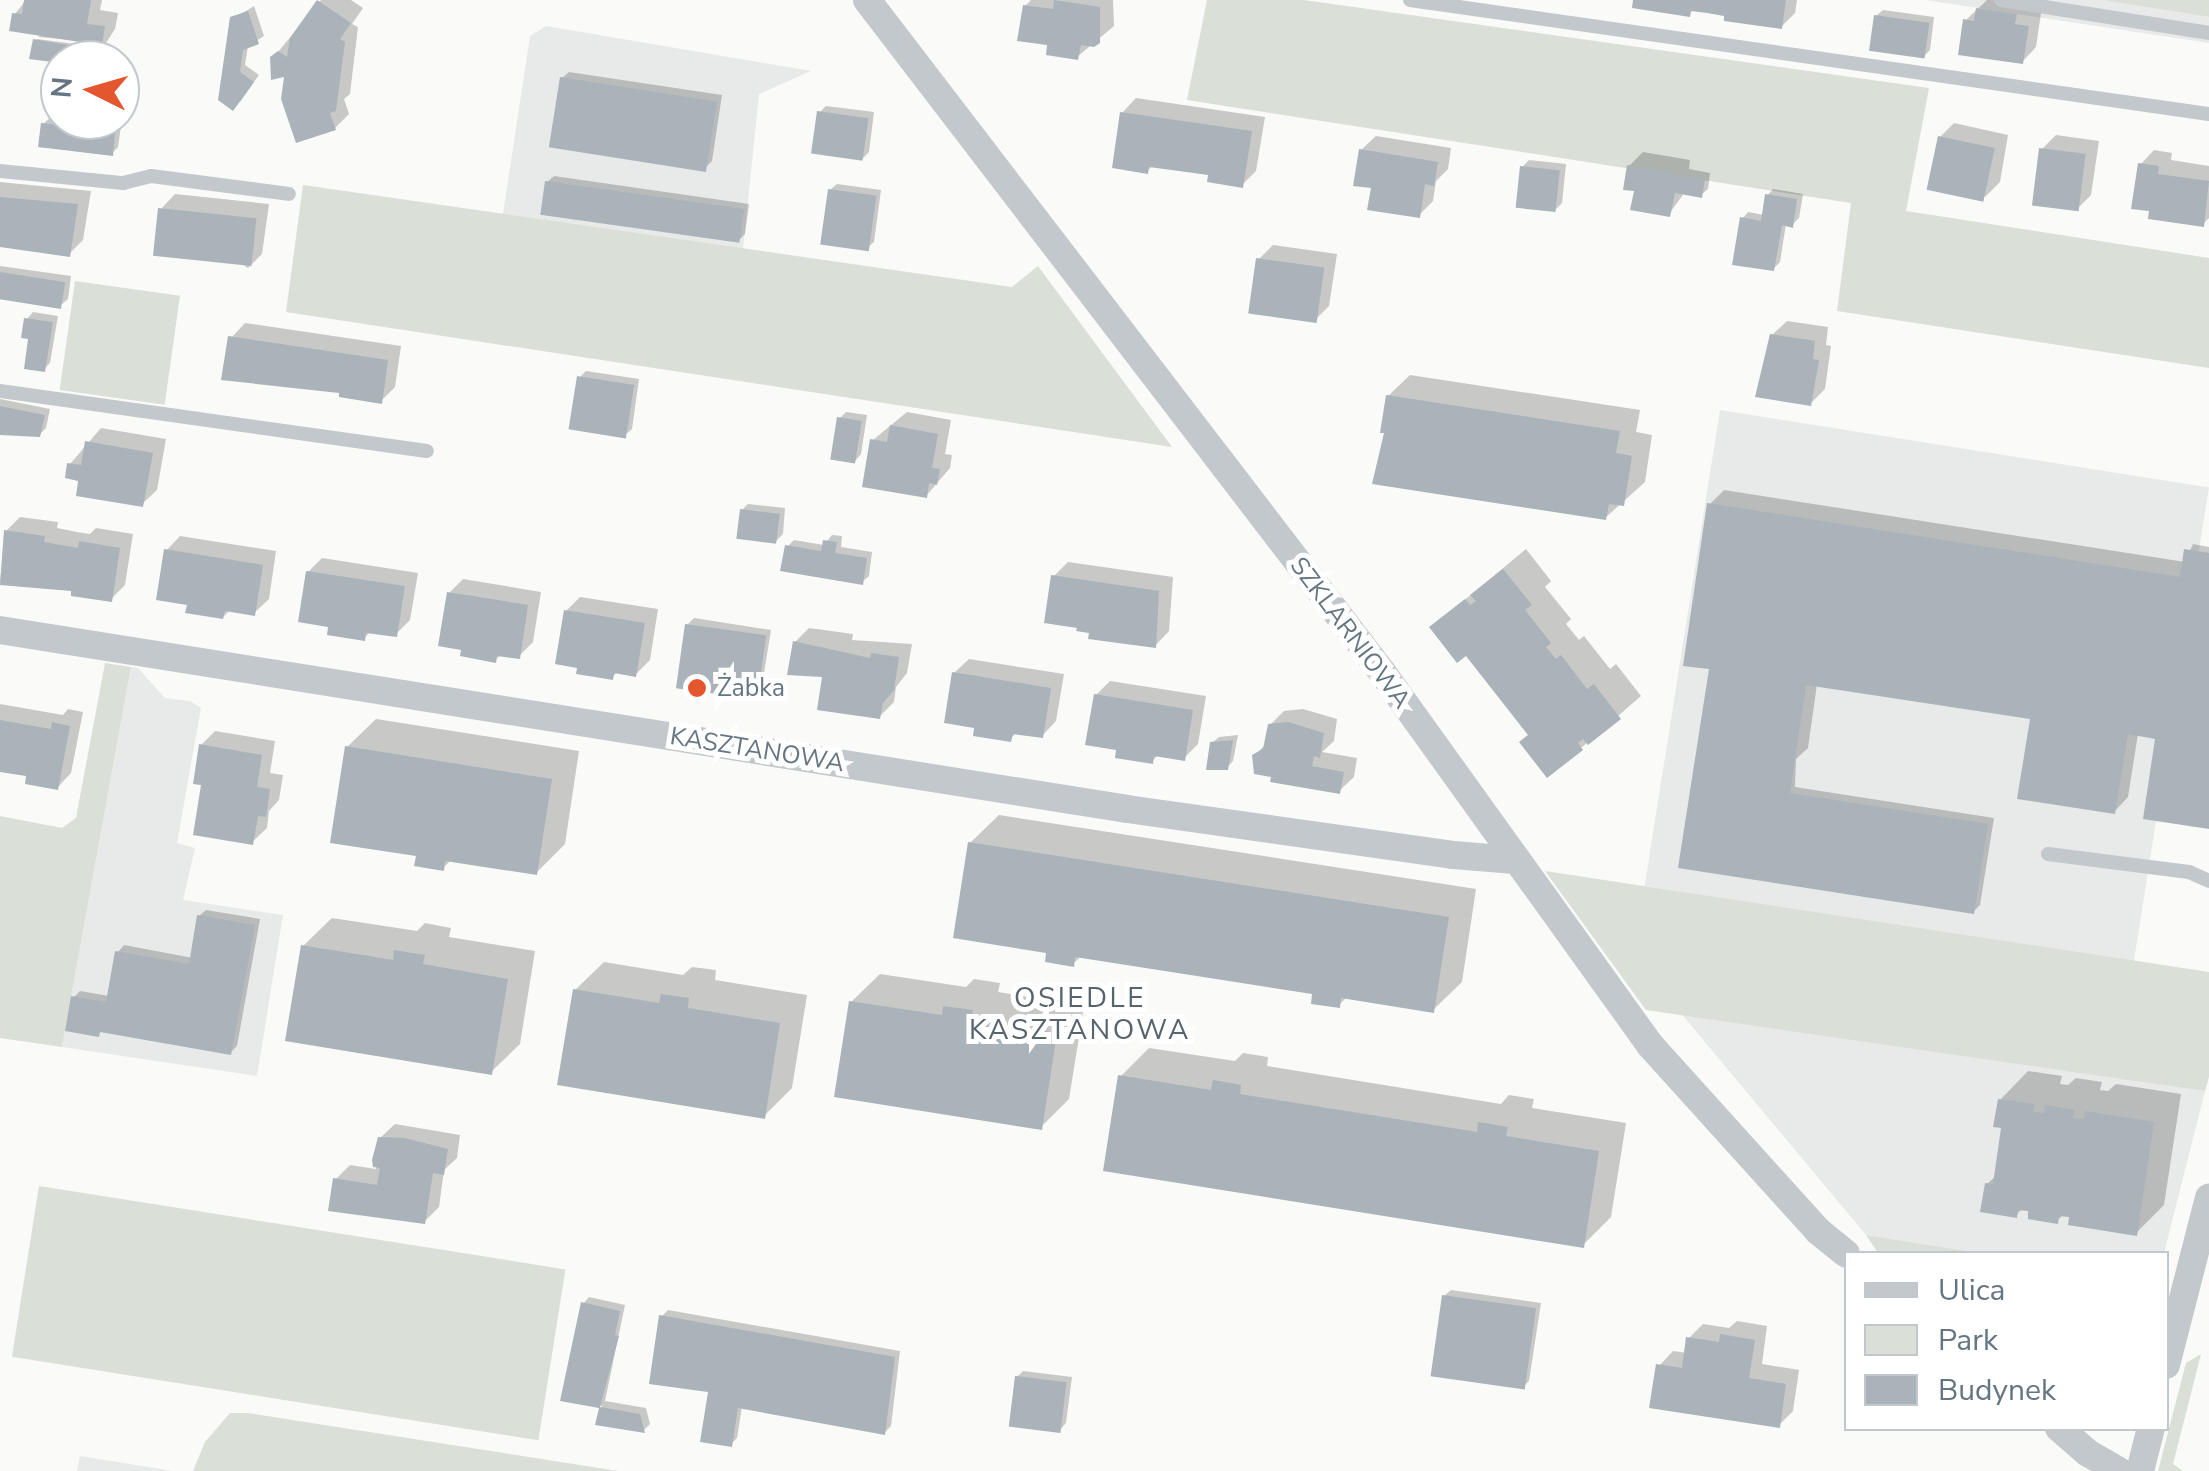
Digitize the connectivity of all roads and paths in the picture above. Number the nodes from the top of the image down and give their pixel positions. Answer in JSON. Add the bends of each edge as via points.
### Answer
{"nodes":[{"id":1,"x":866,"y":0,"type":"edge"},
{"id":2,"x":1410,"y":0,"type":"edge"},
{"id":3,"x":2001,"y":0,"type":"edge"},
{"id":4,"x":2209,"y":32,"type":"edge"},
{"id":5,"x":2209,"y":114,"type":"edge"},
{"id":6,"x":0,"y":171,"type":"edge"},
{"id":7,"x":289,"y":194,"type":"dead end"},
{"id":8,"x":0,"y":391,"type":"edge"},
{"id":9,"x":427,"y":452,"type":"dead end"},
{"id":10,"x":0,"y":630,"type":"edge"},
{"id":11,"x":2048,"y":854,"type":"dead end"},
{"id":12,"x":1515,"y":860,"type":"junction"},
{"id":13,"x":2209,"y":881,"type":"edge"},
{"id":14,"x":2209,"y":1197,"type":"edge"},
{"id":15,"x":1844,"y":1252,"type":"edge"},
{"id":16,"x":2169,"y":1353,"type":"edge"},
{"id":17,"x":2063,"y":1431,"type":"edge"},
{"id":18,"x":2149,"y":1431,"type":"edge"},
{"id":19,"x":2119,"y":1471,"type":"edge"},
{"id":20,"x":2140,"y":1471,"type":"edge"}],
"edges":[{"from":1,"to":12,"type":"street","name":"SZKLARNIOWA","via":[[1382,672]]},
{"from":2,"to":5,"type":"lane"},
{"from":3,"to":4,"type":"lane"},
{"from":6,"to":7,"type":"lane","via":[[123,183],[151,176]]},
{"from":8,"to":9,"type":"lane"},
{"from":10,"to":12,"type":"street","name":"KASZTANOWA","via":[[1127,809]]},
{"from":11,"to":13,"type":"lane","via":[[2189,872]]},
{"from":12,"to":15,"type":"street","name":"SZKLARNIOWA","via":[[1650,1046]]},
{"from":14,"to":16,"type":"street"},
{"from":17,"to":19,"type":"street"},
{"from":18,"to":20,"type":"street"}]}
